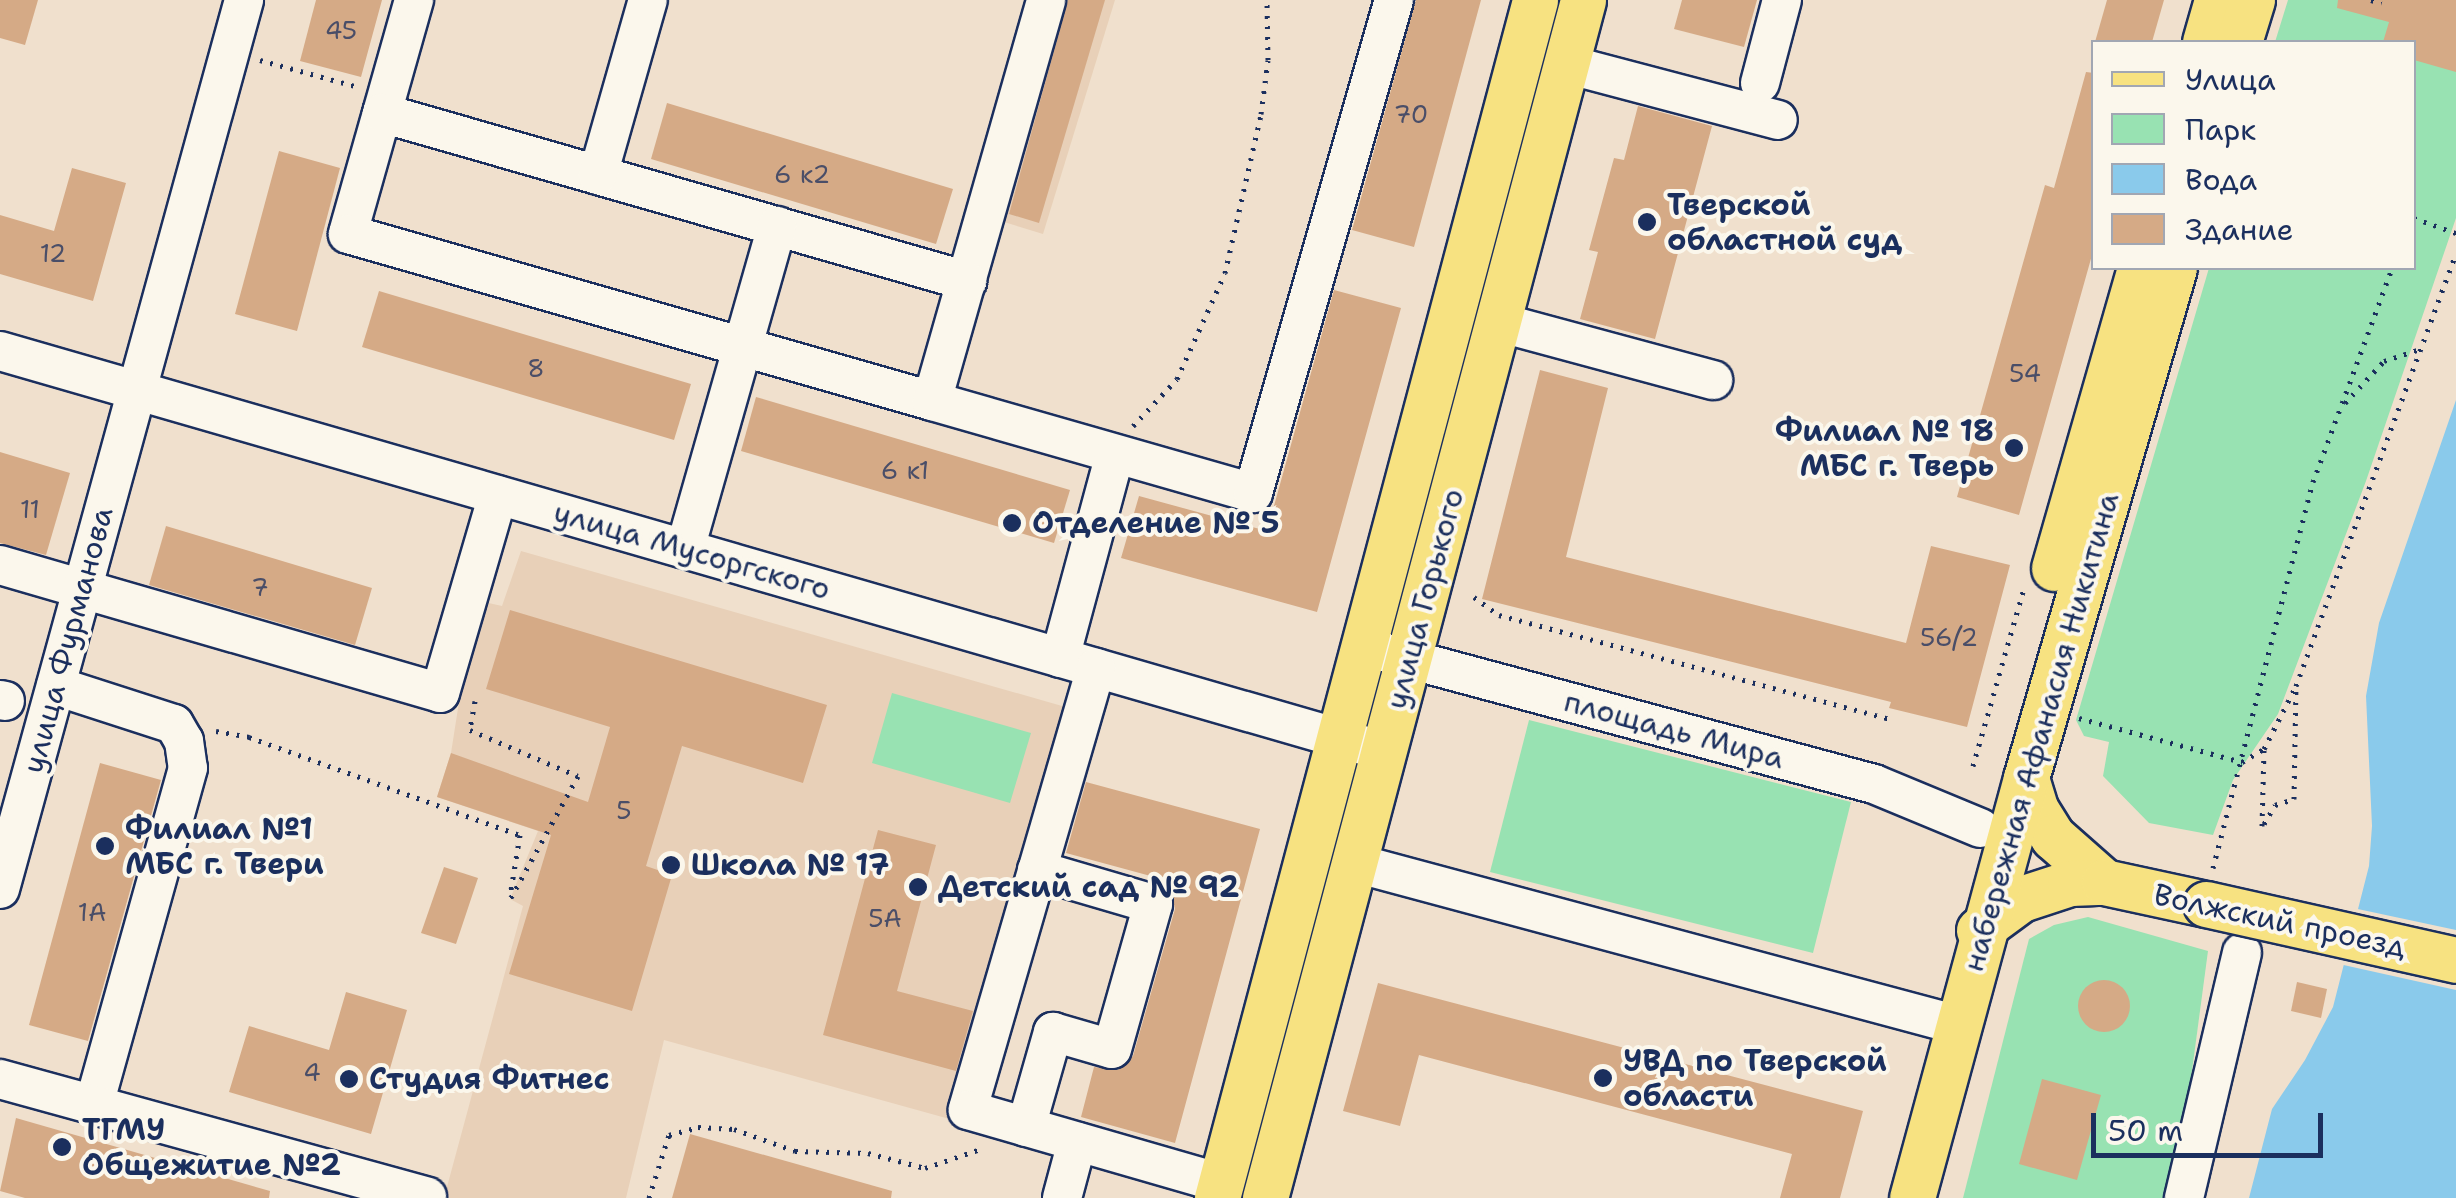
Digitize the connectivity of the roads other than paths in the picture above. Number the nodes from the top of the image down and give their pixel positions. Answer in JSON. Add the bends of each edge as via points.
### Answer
{"nodes":[{"id":1,"x":244,"y":0,"type":"edge"},
{"id":2,"x":414,"y":0,"type":"edge"},
{"id":3,"x":648,"y":0,"type":"edge"},
{"id":4,"x":1046,"y":0,"type":"edge"},
{"id":5,"x":1394,"y":0,"type":"edge"},
{"id":6,"x":1535,"y":0,"type":"edge"},
{"id":7,"x":1583,"y":0,"type":"edge"},
{"id":8,"x":1782,"y":0,"type":"edge"},
{"id":9,"x":2217,"y":0,"type":"edge"},
{"id":10,"x":2252,"y":0,"type":"edge"},
{"id":11,"x":2205,"y":40,"type":"edge"},
{"id":12,"x":2240,"y":40,"type":"edge"},
{"id":13,"x":1566,"y":64,"type":"junction"},
{"id":14,"x":1760,"y":82,"type":"dead end"},
{"id":15,"x":384,"y":104,"type":"junction"},
{"id":16,"x":1778,"y":120,"type":"dead end"},
{"id":17,"x":598,"y":175,"type":"junction"},
{"id":18,"x":777,"y":226,"type":"junction"},
{"id":19,"x":2139,"y":270,"type":"edge"},
{"id":20,"x":2173,"y":270,"type":"edge"},
{"id":21,"x":966,"y":280,"type":"junction"},
{"id":22,"x":1498,"y":322,"type":"junction"},
{"id":23,"x":742,"y":347,"type":"junction"},
{"id":24,"x":0,"y":350,"type":"edge"},
{"id":25,"x":1713,"y":380,"type":"dead end"},
{"id":26,"x":137,"y":390,"type":"junction"},
{"id":27,"x":932,"y":401,"type":"junction"},
{"id":28,"x":1115,"y":454,"type":"junction"},
{"id":29,"x":498,"y":494,"type":"junction"},
{"id":30,"x":685,"y":549,"type":"junction"},
{"id":31,"x":0,"y":565,"type":"edge"},
{"id":32,"x":82,"y":589,"type":"junction"},
{"id":33,"x":1364,"y":646,"type":"junction"},
{"id":34,"x":1409,"y":658,"type":"junction"},
{"id":35,"x":1078,"y":663,"type":"junction"},
{"id":36,"x":56,"y":686,"type":"junction"},
{"id":37,"x":1340,"y":738,"type":"junction"},
{"id":38,"x":1384,"y":752,"type":"junction"},
{"id":39,"x":2026,"y":778,"type":"junction"},
{"id":40,"x":1994,"y":834,"type":"junction"},
{"id":41,"x":1355,"y":863,"type":"junction"},
{"id":42,"x":2,"y":870,"type":"edge"},
{"id":43,"x":1037,"y":870,"type":"junction"},
{"id":44,"x":2104,"y":882,"type":"junction"},
{"id":45,"x":1986,"y":924,"type":"junction"},
{"id":46,"x":2242,"y":953,"type":"dead end"},
{"id":47,"x":2456,"y":960,"type":"edge"},
{"id":48,"x":1943,"y":1007,"type":"junction"},
{"id":49,"x":0,"y":1078,"type":"edge"},
{"id":50,"x":94,"y":1105,"type":"junction"},
{"id":51,"x":1011,"y":1123,"type":"junction"},
{"id":52,"x":1077,"y":1142,"type":"junction"},
{"id":53,"x":1219,"y":1191,"type":"edge"},
{"id":54,"x":427,"y":1197,"type":"edge"},
{"id":55,"x":1062,"y":1198,"type":"edge"},
{"id":56,"x":1265,"y":1198,"type":"edge"},
{"id":57,"x":1882,"y":1198,"type":"edge"},
{"id":58,"x":1912,"y":1198,"type":"edge"},
{"id":59,"x":2184,"y":1198,"type":"edge"}],
"edges":[{"from":1,"to":26,"type":"street","name":"улица Фурманова"},
{"from":2,"to":15,"type":"street"},
{"from":3,"to":17,"type":"street"},
{"from":4,"to":21,"type":"street"},
{"from":5,"to":28,"type":"street","via":[[1254,493]]},
{"from":6,"to":33,"type":"main road","name":"улица Горького"},
{"from":7,"to":13,"type":"main road","name":"улица Горького"},
{"from":8,"to":14,"type":"street"},
{"from":9,"to":11,"type":"main road"},
{"from":10,"to":12,"type":"main road"},
{"from":13,"to":16,"type":"street"},
{"from":13,"to":22,"type":"main road","name":"улица Горького"},
{"from":15,"to":17,"type":"street"},
{"from":15,"to":23,"type":"street","via":[[348,234]]},
{"from":17,"to":18,"type":"street"},
{"from":18,"to":21,"type":"street"},
{"from":18,"to":23,"type":"street"},
{"from":19,"to":40,"type":"main road","name":"набережная Афанасия Никитина"},
{"from":20,"to":39,"type":"main road","name":"набережная Афанасия Никитина"},
{"from":21,"to":27,"type":"street"},
{"from":22,"to":25,"type":"street"},
{"from":22,"to":34,"type":"main road","name":"улица Горького"},
{"from":23,"to":27,"type":"street"},
{"from":23,"to":30,"type":"street"},
{"from":24,"to":26,"type":"street","name":"улица Мусоргского"},
{"from":26,"to":29,"type":"street","name":"улица Мусоргского"},
{"from":26,"to":32,"type":"street","name":"улица Фурманова"},
{"from":27,"to":28,"type":"street"},
{"from":28,"to":35,"type":"street"},
{"from":29,"to":30,"type":"street","name":"улица Мусоргского"},
{"from":29,"to":32,"type":"street","via":[[440,693]]},
{"from":30,"to":35,"type":"street","name":"улица Мусоргского"},
{"from":31,"to":32,"type":"street"},
{"from":32,"to":36,"type":"street","name":"улица Фурманова"},
{"from":33,"to":34,"type":"street","name":"площадь Мира"},
{"from":33,"to":37,"type":"main road","name":"улица Горького"},
{"from":34,"to":38,"type":"main road","name":"улица Горького"},
{"from":34,"to":40,"type":"street","name":"площадь Мира","via":[[1874,784]]},
{"from":35,"to":37,"type":"street","name":"улица Мусоргского"},
{"from":35,"to":43,"type":"street"},
{"from":36,"to":42,"type":"street","name":"улица Фурманова"},
{"from":36,"to":50,"type":"street","via":[[174,724],[188,768]]},
{"from":37,"to":38,"type":"street","name":"улица Мусоргского"},
{"from":37,"to":53,"type":"main road","name":"улица Горького"},
{"from":38,"to":41,"type":"main road","name":"улица Горького"},
{"from":39,"to":40,"type":"main road","name":"набережная Афанасия Никитина"},
{"from":39,"to":44,"type":"main road","name":"Волжский проезд","via":[[2044,824]]},
{"from":40,"to":44,"type":"main road","name":"Волжский проезд"},
{"from":40,"to":45,"type":"main road","name":"набережная Афанасия Никитина"},
{"from":40,"to":48,"type":"main road","name":"набережная Афанасия Никитина"},
{"from":41,"to":48,"type":"street","via":[[1864,1000]]},
{"from":41,"to":56,"type":"main road","name":"улица Горького"},
{"from":43,"to":51,"type":"street","via":[[968,1110]]},
{"from":43,"to":51,"type":"street","via":[[1153,904],[1112,1048],[1053,1032]]},
{"from":44,"to":45,"type":"main road","name":"Волжский проезд","via":[[2037,892]]},
{"from":44,"to":47,"type":"main road","name":"Волжский проезд","bridge":true,"via":[[2208,891]]},
{"from":45,"to":48,"type":"main road","name":"Волжский проезд","via":[[1954,955]]},
{"from":46,"to":59,"type":"street"},
{"from":48,"to":57,"type":"main road","name":"набережная Афанасия Никитина"},
{"from":48,"to":58,"type":"main road","name":"набережная Афанасия Никитина"},
{"from":49,"to":50,"type":"street"},
{"from":50,"to":54,"type":"street"},
{"from":51,"to":52,"type":"street"},
{"from":52,"to":53,"type":"street"},
{"from":52,"to":55,"type":"street"}]}
